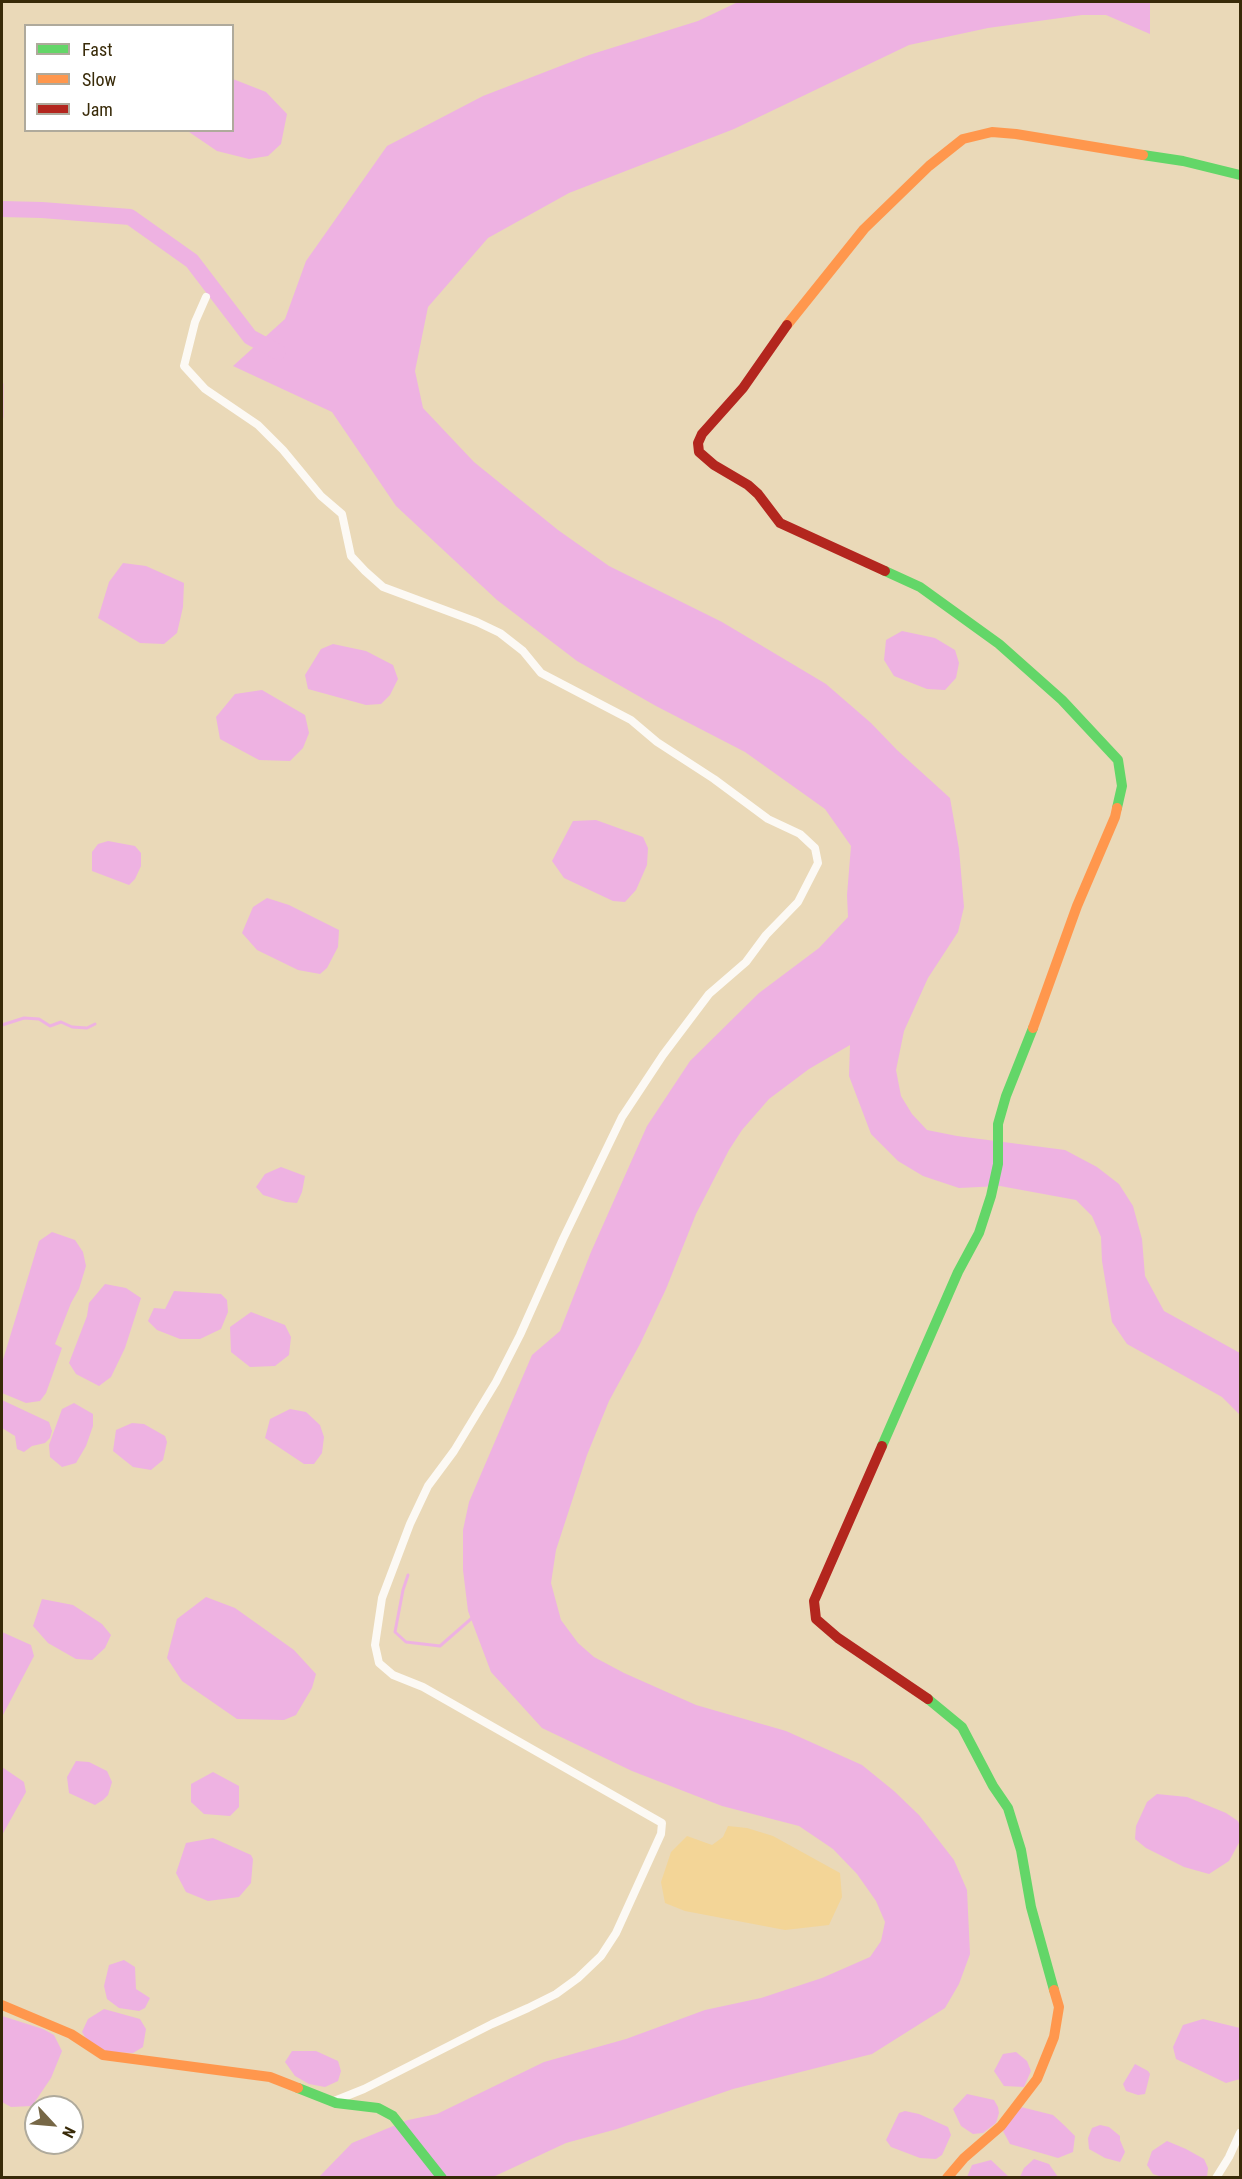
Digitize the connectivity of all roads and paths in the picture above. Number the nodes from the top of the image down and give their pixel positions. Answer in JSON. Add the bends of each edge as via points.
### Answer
{"nodes":[{"id":1,"x":1240,"y":175,"type":"edge"},
{"id":2,"x":206,"y":297,"type":"dead end"},
{"id":3,"x":2,"y":2005,"type":"edge"},
{"id":4,"x":333,"y":2102,"type":"junction"},
{"id":5,"x":1240,"y":2133,"type":"edge"},
{"id":6,"x":441,"y":2178,"type":"edge"},
{"id":7,"x":947,"y":2178,"type":"edge"},
{"id":8,"x":1216,"y":2178,"type":"edge"}],
"edges":[{"from":1,"to":7,"type":"street","via":[[1183,161],[1016,134],[992,132],[963,139],[864,229],[698,443],[699,452],[748,485],[780,523],[920,587],[999,644],[1100,739],[1118,760],[1122,786],[1115,818],[1077,906],[998,1124],[998,1164],[980,1233],[958,1272],[814,1601],[816,1619],[838,1638],[938,1706],[962,1727],[1008,1808],[1059,2007],[1054,2037],[1037,2079],[1001,2126]]},
{"from":2,"to":4,"type":"street","via":[[184,366],[205,389],[258,425],[342,514],[351,556],[365,571],[383,587],[500,633],[523,651],[541,673],[631,720],[768,819],[800,834],[815,848],[818,863],[798,902],[746,963],[709,994],[621,1117],[496,1382],[428,1486],[382,1598],[375,1645],[379,1663],[393,1675],[423,1687],[662,1823],[661,1834],[616,1933],[601,1956],[578,1978],[556,1994]]},
{"from":3,"to":4,"type":"street","via":[[71,2034],[104,2055],[270,2077]]},
{"from":4,"to":6,"type":"street","via":[[378,2108],[393,2116]]},
{"from":5,"to":8,"type":"street"}]}
